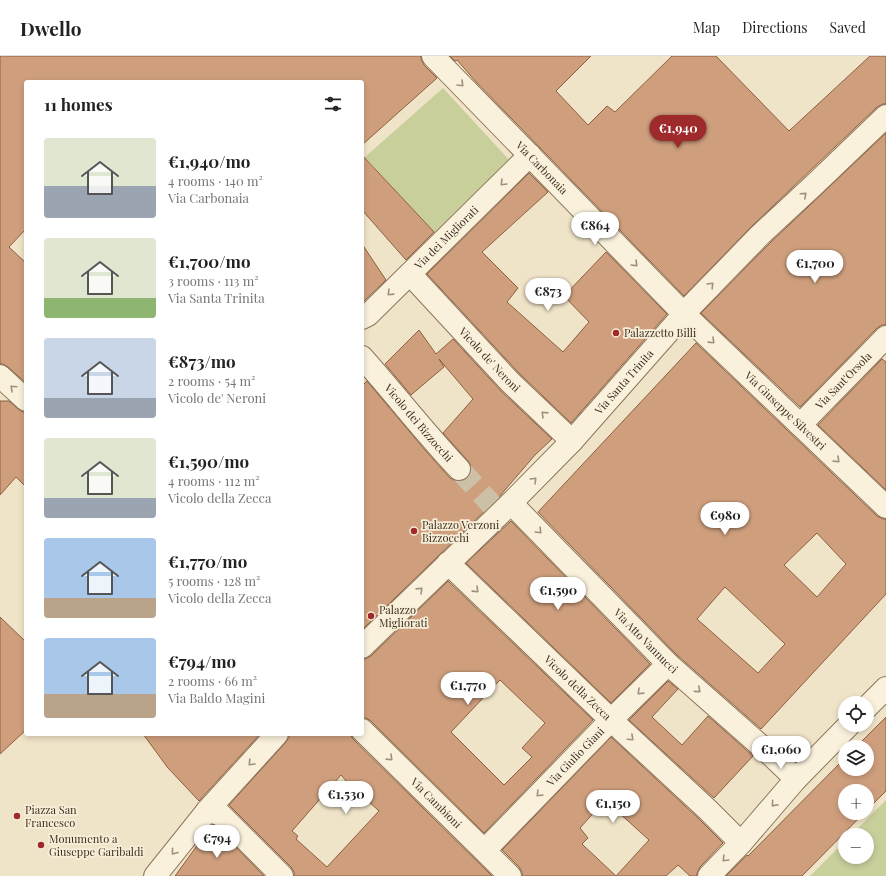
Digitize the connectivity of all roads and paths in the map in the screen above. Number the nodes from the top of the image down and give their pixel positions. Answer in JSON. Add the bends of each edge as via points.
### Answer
{"nodes":[{"id":1,"x":433,"y":56,"type":"edge"},
{"id":2,"x":886,"y":116,"type":"edge"},
{"id":3,"x":530,"y":155,"type":"junction"},
{"id":4,"x":410,"y":274,"type":"junction"},
{"id":5,"x":684,"y":314,"type":"junction"},
{"id":6,"x":364,"y":317,"type":"edge"},
{"id":7,"x":886,"y":337,"type":"edge"},
{"id":8,"x":364,"y":359,"type":"edge"},
{"id":9,"x":0,"y":376,"type":"edge"},
{"id":10,"x":24,"y":398,"type":"edge"},
{"id":11,"x":800,"y":425,"type":"junction"},
{"id":12,"x":572,"y":441,"type":"junction"},
{"id":13,"x":459,"y":469,"type":"tunnel mouth"},
{"id":14,"x":501,"y":507,"type":"junction"},
{"id":15,"x":886,"y":507,"type":"edge"},
{"id":16,"x":448,"y":563,"type":"junction"},
{"id":17,"x":364,"y":645,"type":"edge"},
{"id":18,"x":668,"y":664,"type":"junction"},
{"id":19,"x":886,"y":688,"type":"edge"},
{"id":20,"x":874,"y":700,"type":"edge"},
{"id":21,"x":611,"y":720,"type":"junction"},
{"id":22,"x":364,"y":732,"type":"edge"},
{"id":23,"x":842,"y":732,"type":"edge"},
{"id":24,"x":275,"y":736,"type":"edge"},
{"id":25,"x":796,"y":779,"type":"junction"},
{"id":26,"x":207,"y":811,"type":"junction"},
{"id":27,"x":741,"y":842,"type":"junction"},
{"id":28,"x":484,"y":850,"type":"junction"},
{"id":29,"x":155,"y":876,"type":"edge"},
{"id":30,"x":282,"y":876,"type":"edge"},
{"id":31,"x":510,"y":876,"type":"edge"},
{"id":32,"x":709,"y":876,"type":"edge"}],
"edges":[{"from":1,"to":3,"type":"street","name":"Via Carbonaia","one_way":true},
{"from":5,"to":2,"type":"street","name":"Via Santa Trinita","one_way":true,"via":[[760,235]]},
{"from":3,"to":4,"type":"street","name":"Via dei Migliorati","one_way":true},
{"from":3,"to":5,"type":"street","name":"Via Carbonaia","one_way":true},
{"from":4,"to":6,"type":"street","name":"Via dei Migliorati","one_way":true},
{"from":12,"to":4,"type":"street","name":"Vicolo de' Neroni","one_way":true,"via":[[510,382]]},
{"from":5,"to":11,"type":"street","name":"Via Giuseppe Silvestri","one_way":true},
{"from":5,"to":12,"type":"street","name":"Via Santa Trinita"},
{"from":7,"to":11,"type":"street","name":"Via Sant'Orsola"},
{"from":8,"to":13,"type":"street","name":"Vicolo dei Bizzocchi"},
{"from":10,"to":9,"type":"street","one_way":true},
{"from":11,"to":15,"type":"street","name":"Via Giuseppe Silvestri","one_way":true},
{"from":14,"to":12,"type":"street","name":"Via Santa Trinita","one_way":true},
{"from":14,"to":16,"type":"street","name":"Via Santa Trinita"},
{"from":14,"to":18,"type":"street","name":"Via Atto Vannucci","one_way":true},
{"from":17,"to":16,"type":"street","name":"Via Santa Trinita","one_way":true},
{"from":16,"to":21,"type":"street","name":"Vicolo della Zecca","one_way":true},
{"from":18,"to":21,"type":"street","name":"Via Giulio Giani","one_way":true},
{"from":18,"to":25,"type":"street","name":"Via Atto Vannucci","one_way":true},
{"from":19,"to":20,"type":"street"},
{"from":21,"to":27,"type":"street","name":"Vicolo della Zecca","one_way":true},
{"from":21,"to":28,"type":"street","name":"Via Giulio Giani","one_way":true},
{"from":22,"to":28,"type":"street","name":"Via Cambioni","one_way":true},
{"from":23,"to":25,"type":"street"},
{"from":24,"to":26,"type":"street","one_way":true},
{"from":25,"to":27,"type":"street","one_way":true},
{"from":26,"to":29,"type":"street","one_way":true},
{"from":26,"to":30,"type":"street","via":[[220,814]]},
{"from":27,"to":32,"type":"street","one_way":true},
{"from":28,"to":31,"type":"street","name":"Via Cambioni"}]}
